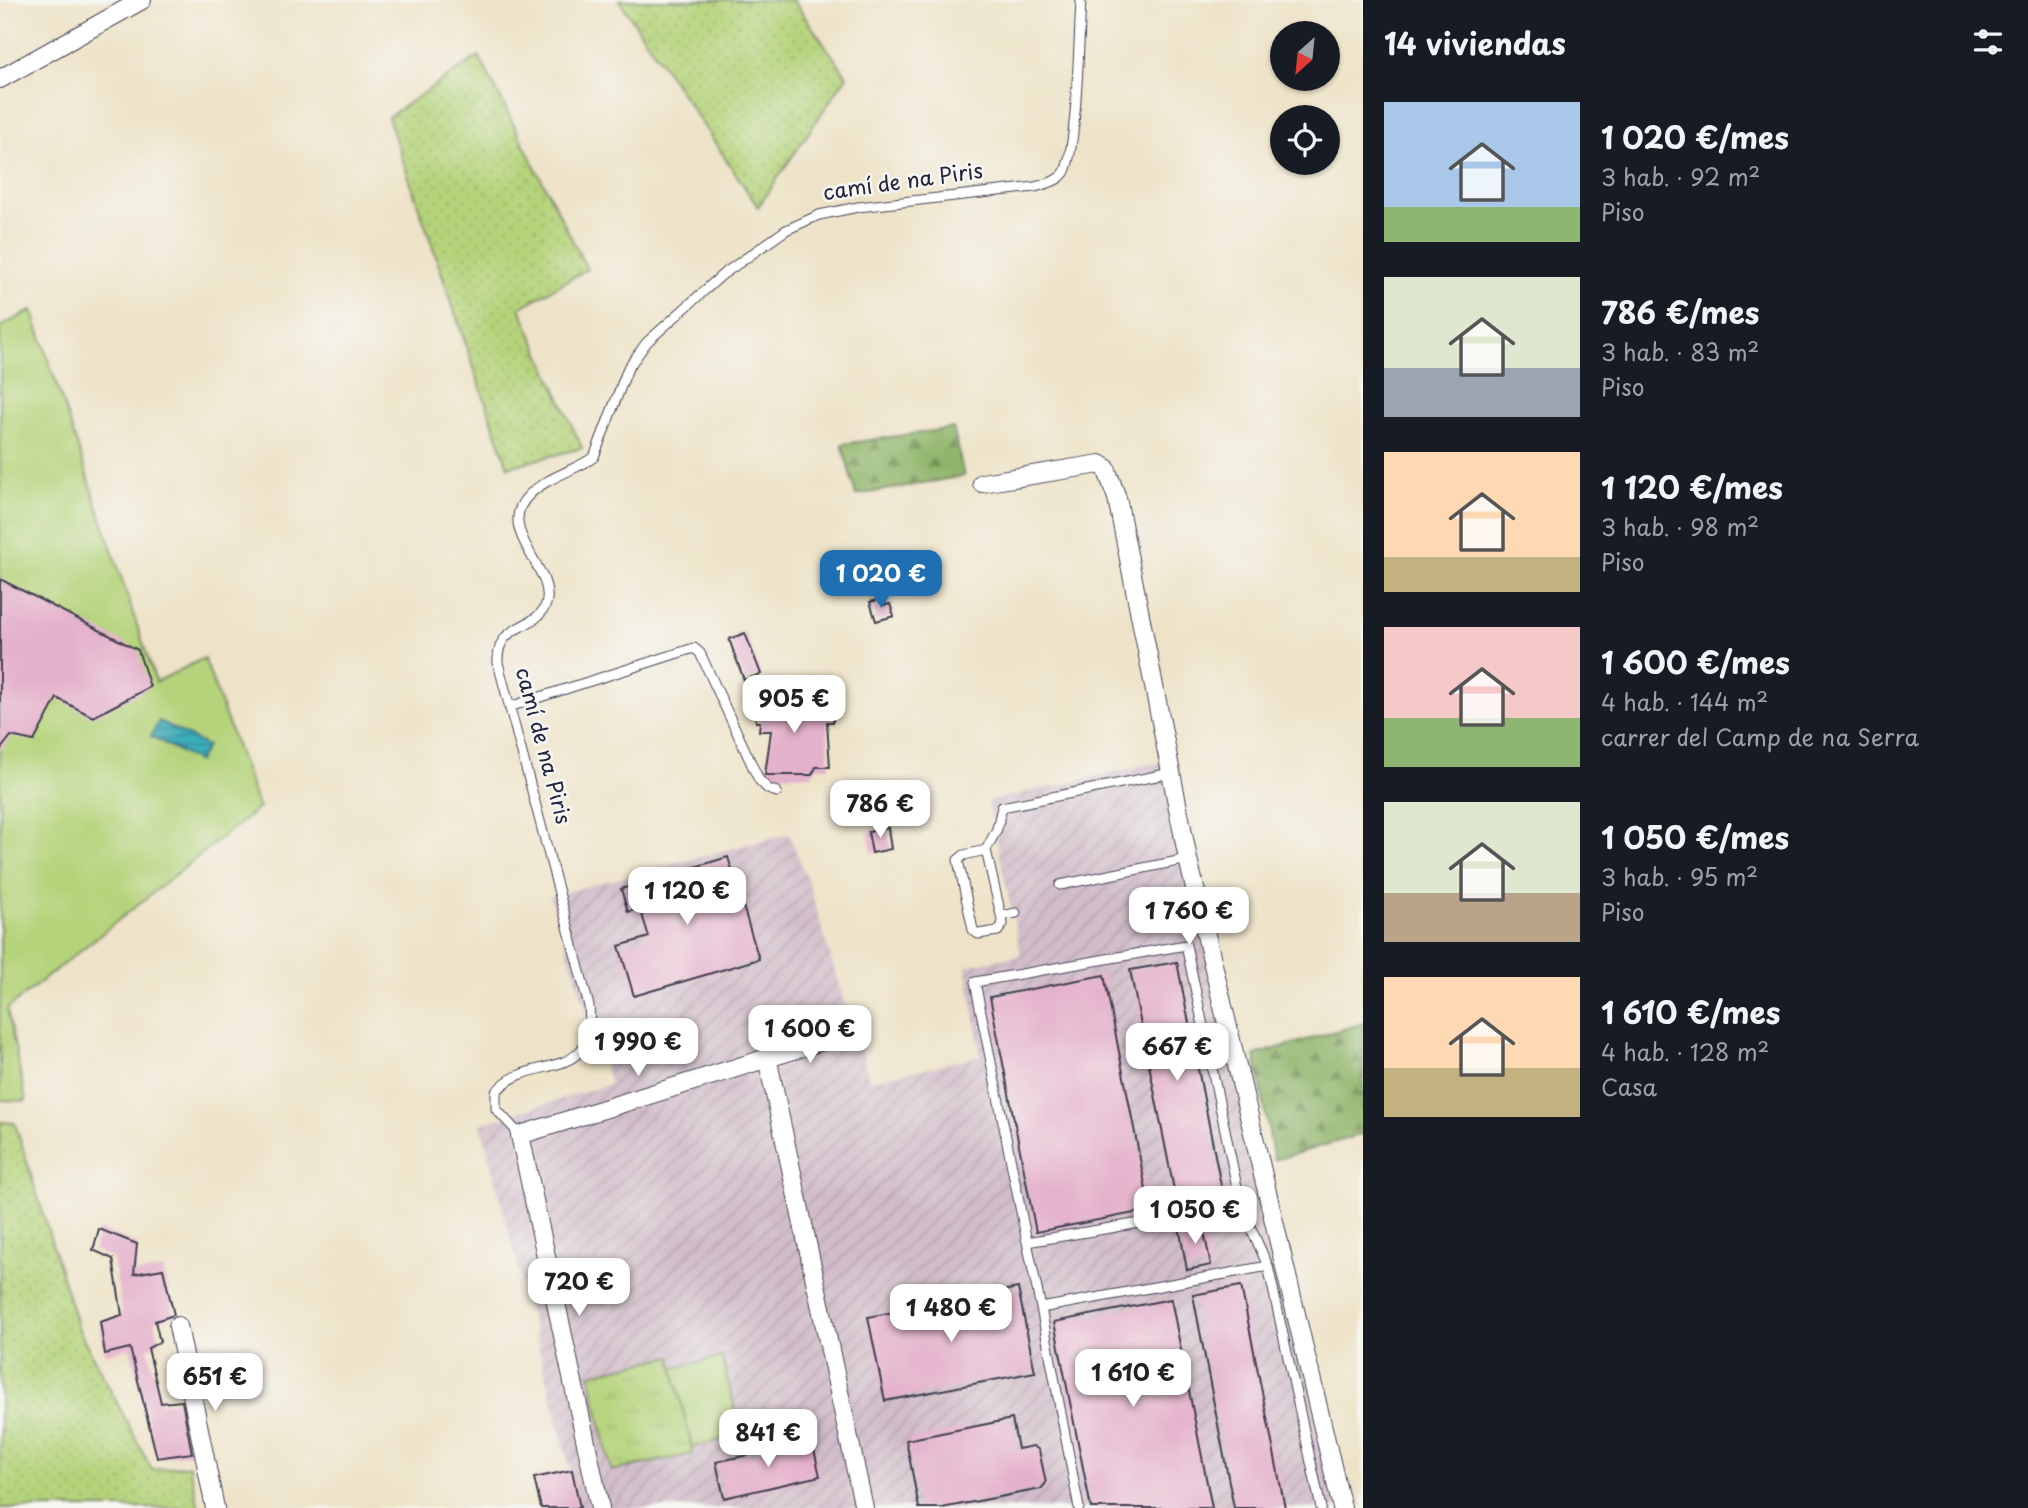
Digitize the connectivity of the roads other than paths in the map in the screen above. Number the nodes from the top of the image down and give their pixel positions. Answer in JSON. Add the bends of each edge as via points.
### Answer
{"nodes":[{"id":1,"x":142,"y":0,"type":"edge"},
{"id":2,"x":1081,"y":0,"type":"edge"},
{"id":3,"x":0,"y":79,"type":"edge"},
{"id":4,"x":982,"y":483,"type":"dead end"},
{"id":5,"x":509,"y":707,"type":"junction"},
{"id":6,"x":1171,"y":773,"type":"junction"},
{"id":7,"x":777,"y":792,"type":"dead end"},
{"id":8,"x":986,"y":850,"type":"junction"},
{"id":9,"x":1188,"y":859,"type":"junction"},
{"id":10,"x":1059,"y":885,"type":"dead end"},
{"id":11,"x":1016,"y":913,"type":"dead end"},
{"id":12,"x":1002,"y":916,"type":"junction"},
{"id":13,"x":842,"y":1035,"type":"dead end"},
{"id":14,"x":767,"y":1058,"type":"junction"},
{"id":15,"x":520,"y":1135,"type":"junction"},
{"id":16,"x":1241,"y":1206,"type":"junction"},
{"id":17,"x":1027,"y":1242,"type":"junction"},
{"id":18,"x":1268,"y":1266,"type":"junction"},
{"id":19,"x":1041,"y":1308,"type":"junction"},
{"id":20,"x":178,"y":1326,"type":"dead end"},
{"id":21,"x":215,"y":1508,"type":"edge"},
{"id":22,"x":600,"y":1508,"type":"edge"},
{"id":23,"x":864,"y":1508,"type":"edge"},
{"id":24,"x":1079,"y":1508,"type":"edge"},
{"id":25,"x":1321,"y":1508,"type":"edge"},
{"id":26,"x":1342,"y":1508,"type":"edge"}],
"edges":[{"from":1,"to":3,"type":"street"},
{"from":2,"to":5,"type":"lane","name":"camí de na Piris","via":[[1072,149],[1064,173],[1035,187],[819,215],[786,230],[723,275],[647,342],[628,368],[594,457],[541,485],[522,502],[518,516],[521,535],[548,590],[543,610],[511,630],[500,646],[500,676]]},
{"from":4,"to":6,"type":"street","via":[[1100,464],[1106,468],[1117,498]]},
{"from":5,"to":7,"type":"lane","via":[[694,648],[759,780]]},
{"from":5,"to":15,"type":"lane","name":"camí de na Piris","via":[[589,1006],[591,1030],[584,1048],[564,1063],[509,1080],[496,1092],[496,1109]]},
{"from":6,"to":8,"type":"lane","via":[[1002,807]]},
{"from":6,"to":9,"type":"street"},
{"from":8,"to":12,"type":"lane"},
{"from":8,"to":12,"type":"lane","via":[[958,860],[973,930],[978,934],[998,932]]},
{"from":9,"to":10,"type":"lane"},
{"from":9,"to":26,"type":"street"},
{"from":11,"to":12,"type":"lane"},
{"from":13,"to":14,"type":"street"},
{"from":14,"to":15,"type":"street"},
{"from":14,"to":23,"type":"street"},
{"from":15,"to":22,"type":"street"},
{"from":16,"to":17,"type":"lane"},
{"from":16,"to":17,"type":"lane","via":[[1186,945],[975,982]]},
{"from":16,"to":18,"type":"lane"},
{"from":17,"to":19,"type":"lane"},
{"from":18,"to":19,"type":"lane"},
{"from":18,"to":25,"type":"lane"},
{"from":19,"to":24,"type":"lane"},
{"from":20,"to":21,"type":"street"}]}
